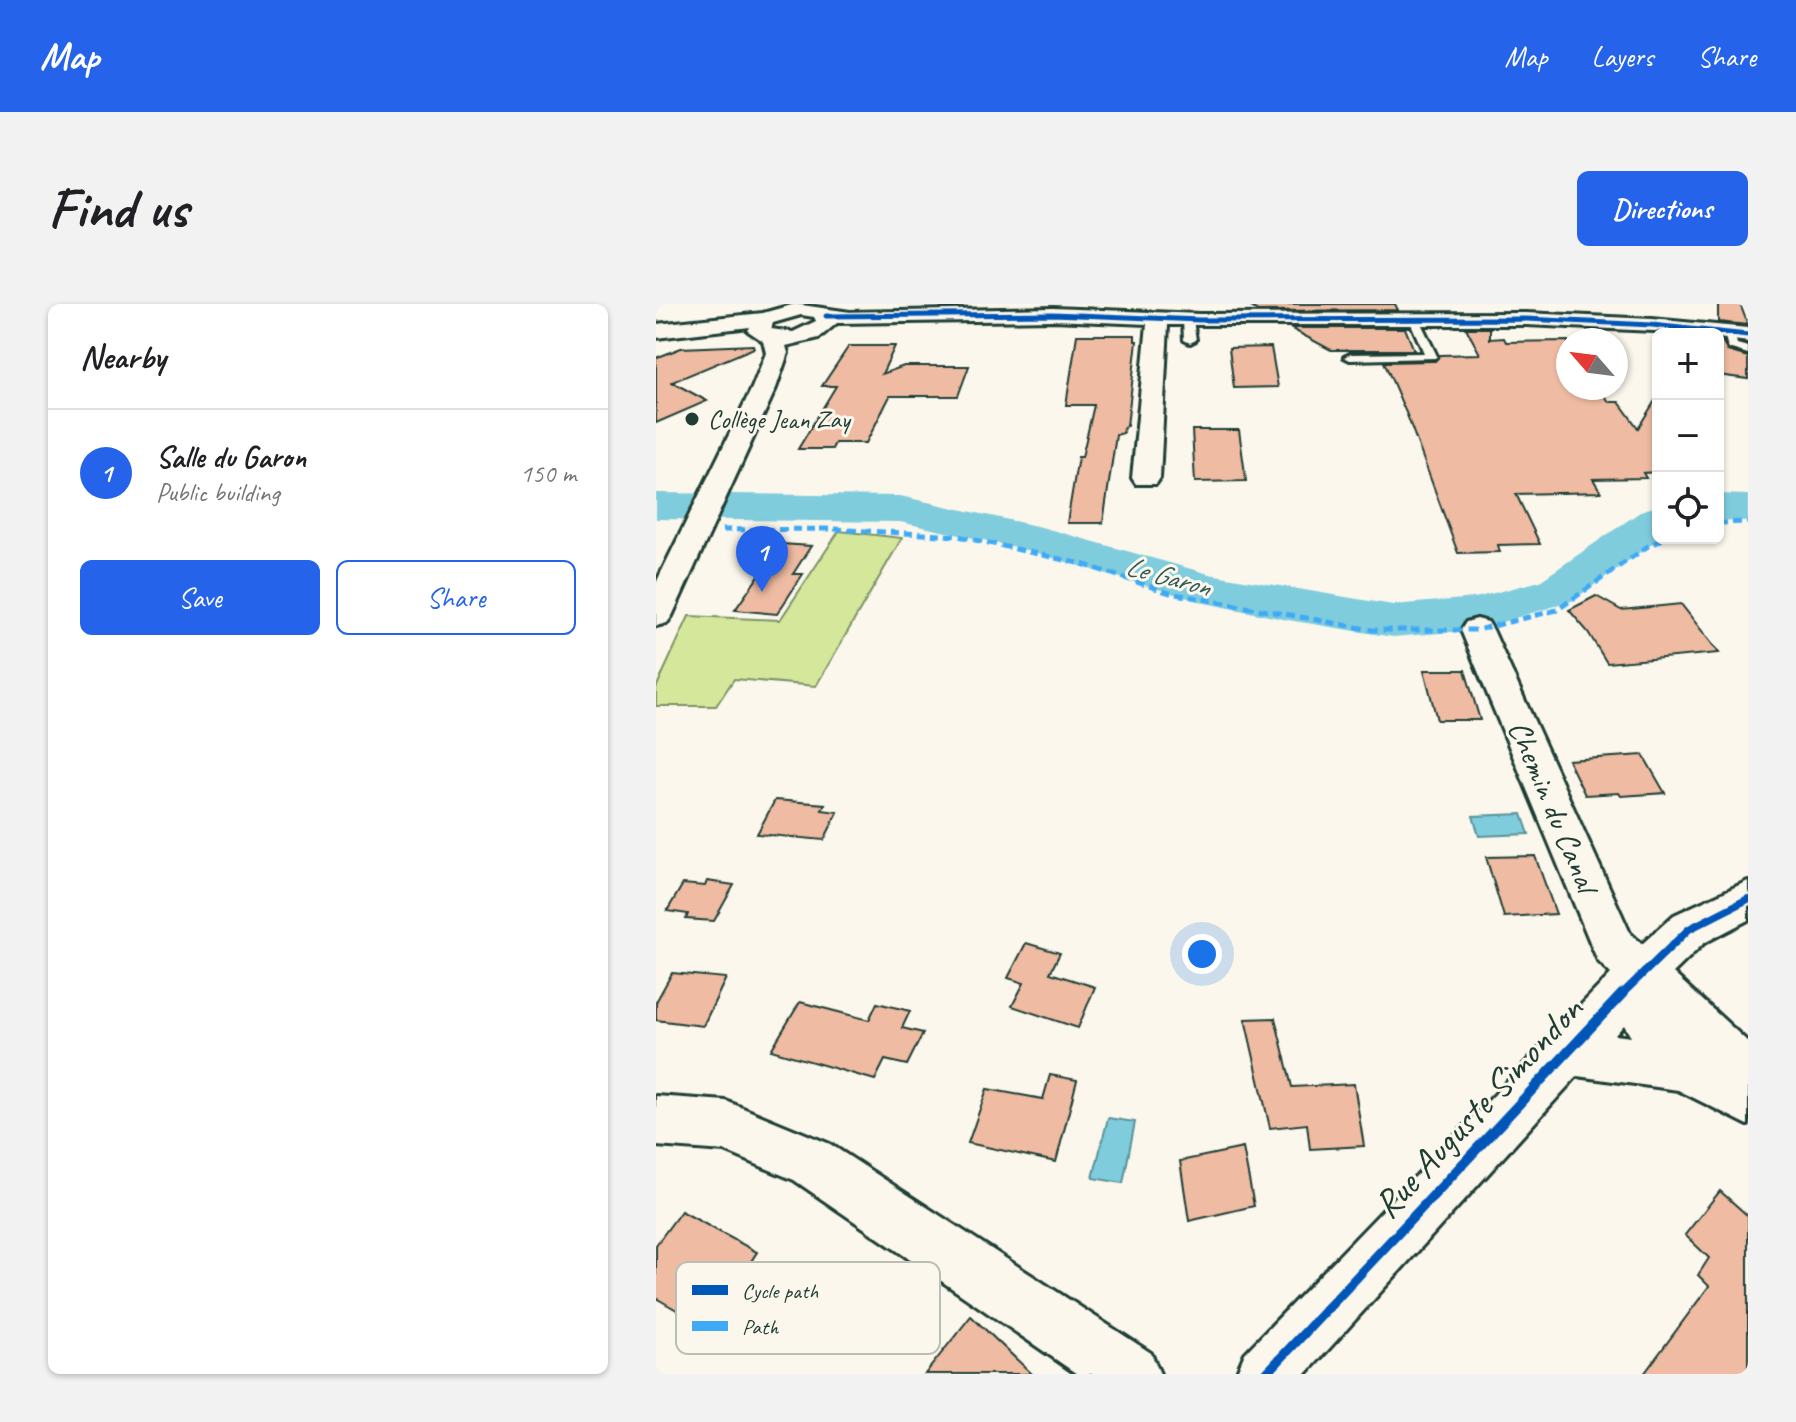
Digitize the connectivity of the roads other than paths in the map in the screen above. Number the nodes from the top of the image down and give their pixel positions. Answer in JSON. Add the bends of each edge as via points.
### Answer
{"nodes":[{"id":1,"x":1210,"y":304,"type":"edge"},
{"id":2,"x":656,"y":311,"type":"edge"},
{"id":3,"x":1158,"y":318,"type":"junction"},
{"id":4,"x":1414,"y":319,"type":"junction"},
{"id":5,"x":794,"y":320,"type":"edge"},
{"id":6,"x":1236,"y":320,"type":"junction"},
{"id":7,"x":686,"y":329,"type":"junction"},
{"id":8,"x":656,"y":331,"type":"edge"},
{"id":9,"x":1739,"y":334,"type":"edge"},
{"id":10,"x":1748,"y":351,"type":"edge"},
{"id":11,"x":1350,"y":357,"type":"dead end"},
{"id":12,"x":764,"y":388,"type":"junction"},
{"id":13,"x":1146,"y":478,"type":"dead end"},
{"id":14,"x":656,"y":616,"type":"edge"},
{"id":15,"x":1477,"y":630,"type":"dead end"},
{"id":16,"x":1748,"y":899,"type":"edge"},
{"id":17,"x":1642,"y":973,"type":"junction"},
{"id":18,"x":1568,"y":1052,"type":"junction"},
{"id":19,"x":1683,"y":1067,"type":"junction"},
{"id":20,"x":1748,"y":1075,"type":"edge"},
{"id":21,"x":1748,"y":1100,"type":"edge"},
{"id":22,"x":656,"y":1121,"type":"edge"},
{"id":23,"x":1130,"y":1374,"type":"edge"},
{"id":24,"x":1266,"y":1374,"type":"edge"}],
"edges":[{"from":1,"to":6,"type":"street"},
{"from":2,"to":7,"type":"street","via":[[678,315]]},
{"from":3,"to":5,"type":"street","via":[[1053,314]]},
{"from":3,"to":6,"type":"street","via":[[1189,330]]},
{"from":3,"to":13,"type":"street"},
{"from":4,"to":6,"type":"street"},
{"from":4,"to":9,"type":"street","via":[[1584,321]]},
{"from":4,"to":11,"type":"lane","via":[[1431,356]]},
{"from":5,"to":7,"type":"street"},
{"from":5,"to":12,"type":"street"},
{"from":5,"to":12,"type":"street"},
{"from":7,"to":8,"type":"street"},
{"from":9,"to":10,"type":"lane","via":[[1732,346]]},
{"from":12,"to":14,"type":"street"},
{"from":15,"to":17,"type":"street","name":"Chemin du Canal","via":[[1614,947]]},
{"from":16,"to":17,"type":"street","name":"Rue Auguste Simondon","via":[[1689,929]]},
{"from":17,"to":18,"type":"street","name":"Rue Auguste Simondon"},
{"from":17,"to":19,"type":"street","via":[[1642,1014]]},
{"from":17,"to":20,"type":"street","name":"Chemin du Canal"},
{"from":18,"to":19,"type":"street"},
{"from":18,"to":24,"type":"street","name":"Rue Auguste Simondon"},
{"from":19,"to":21,"type":"street"},
{"from":22,"to":23,"type":"street","via":[[726,1126],[812,1162]]}]}
